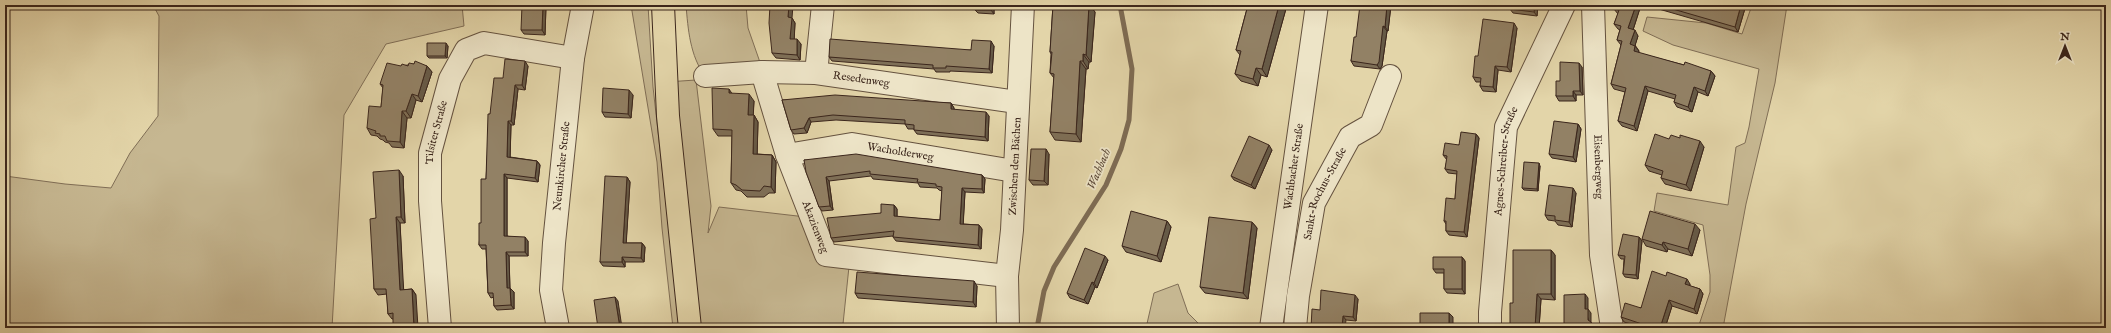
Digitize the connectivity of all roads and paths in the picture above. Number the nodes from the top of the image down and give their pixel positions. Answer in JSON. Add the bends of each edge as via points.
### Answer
{"nodes":[{"id":1,"x":583,"y":5,"type":"edge"},
{"id":2,"x":663,"y":5,"type":"edge"},
{"id":3,"x":823,"y":5,"type":"edge"},
{"id":4,"x":1023,"y":5,"type":"edge"},
{"id":5,"x":1317,"y":5,"type":"edge"},
{"id":6,"x":1564,"y":5,"type":"edge"},
{"id":7,"x":1593,"y":5,"type":"edge"},
{"id":8,"x":573,"y":58,"type":"junction"},
{"id":9,"x":762,"y":72,"type":"junction"},
{"id":10,"x":816,"y":73,"type":"junction"},
{"id":11,"x":705,"y":76,"type":"dead end"},
{"id":12,"x":1390,"y":76,"type":"dead end"},
{"id":13,"x":1017,"y":102,"type":"junction"},
{"id":14,"x":787,"y":154,"type":"junction"},
{"id":15,"x":1014,"y":170,"type":"junction"},
{"id":16,"x":1007,"y":276,"type":"junction"},
{"id":17,"x":440,"y":328,"type":"edge"},
{"id":18,"x":558,"y":328,"type":"edge"},
{"id":19,"x":690,"y":328,"type":"edge"},
{"id":20,"x":1008,"y":328,"type":"edge"},
{"id":21,"x":1271,"y":328,"type":"edge"},
{"id":22,"x":1294,"y":328,"type":"edge"},
{"id":23,"x":1490,"y":328,"type":"edge"},
{"id":24,"x":1612,"y":328,"type":"edge"}],
"edges":[{"from":1,"to":8,"type":"street","name":"Neunkircher Straße"},
{"from":2,"to":19,"type":"main road","via":[[668,116]]},
{"from":3,"to":10,"type":"street"},
{"from":4,"to":13,"type":"street","name":"Zwischen den Bächen"},
{"from":5,"to":21,"type":"street","name":"Wachbacher Straße"},
{"from":6,"to":23,"type":"street","name":"Agnes-Schreiber-Straße","via":[[1506,127]]},
{"from":7,"to":24,"type":"street","name":"Eisenbergweg","via":[[1601,255]]},
{"from":8,"to":17,"type":"street","name":"Tilsiter Straße","via":[[484,43],[466,50],[450,79],[430,153],[430,201]]},
{"from":8,"to":18,"type":"street","name":"Neunkircher Straße","via":[[551,290]]},
{"from":9,"to":10,"type":"street","name":"Resedenweg"},
{"from":9,"to":11,"type":"street","name":"Resedenweg"},
{"from":9,"to":14,"type":"street","name":"Akazienweg"},
{"from":10,"to":13,"type":"street","name":"Resedenweg"},
{"from":12,"to":22,"type":"street","name":"Sankt-Rochus-Straße","via":[[1371,125],[1350,137],[1314,202]]},
{"from":13,"to":15,"type":"street","name":"Zwischen den Bächen"},
{"from":14,"to":15,"type":"street","name":"Wacholderweg","via":[[852,144]]},
{"from":14,"to":16,"type":"street","name":"Akazienweg","via":[[826,255]]},
{"from":15,"to":16,"type":"street","name":"Zwischen den Bächen"},
{"from":16,"to":20,"type":"street","name":"Zwischen den Bächen"}]}
